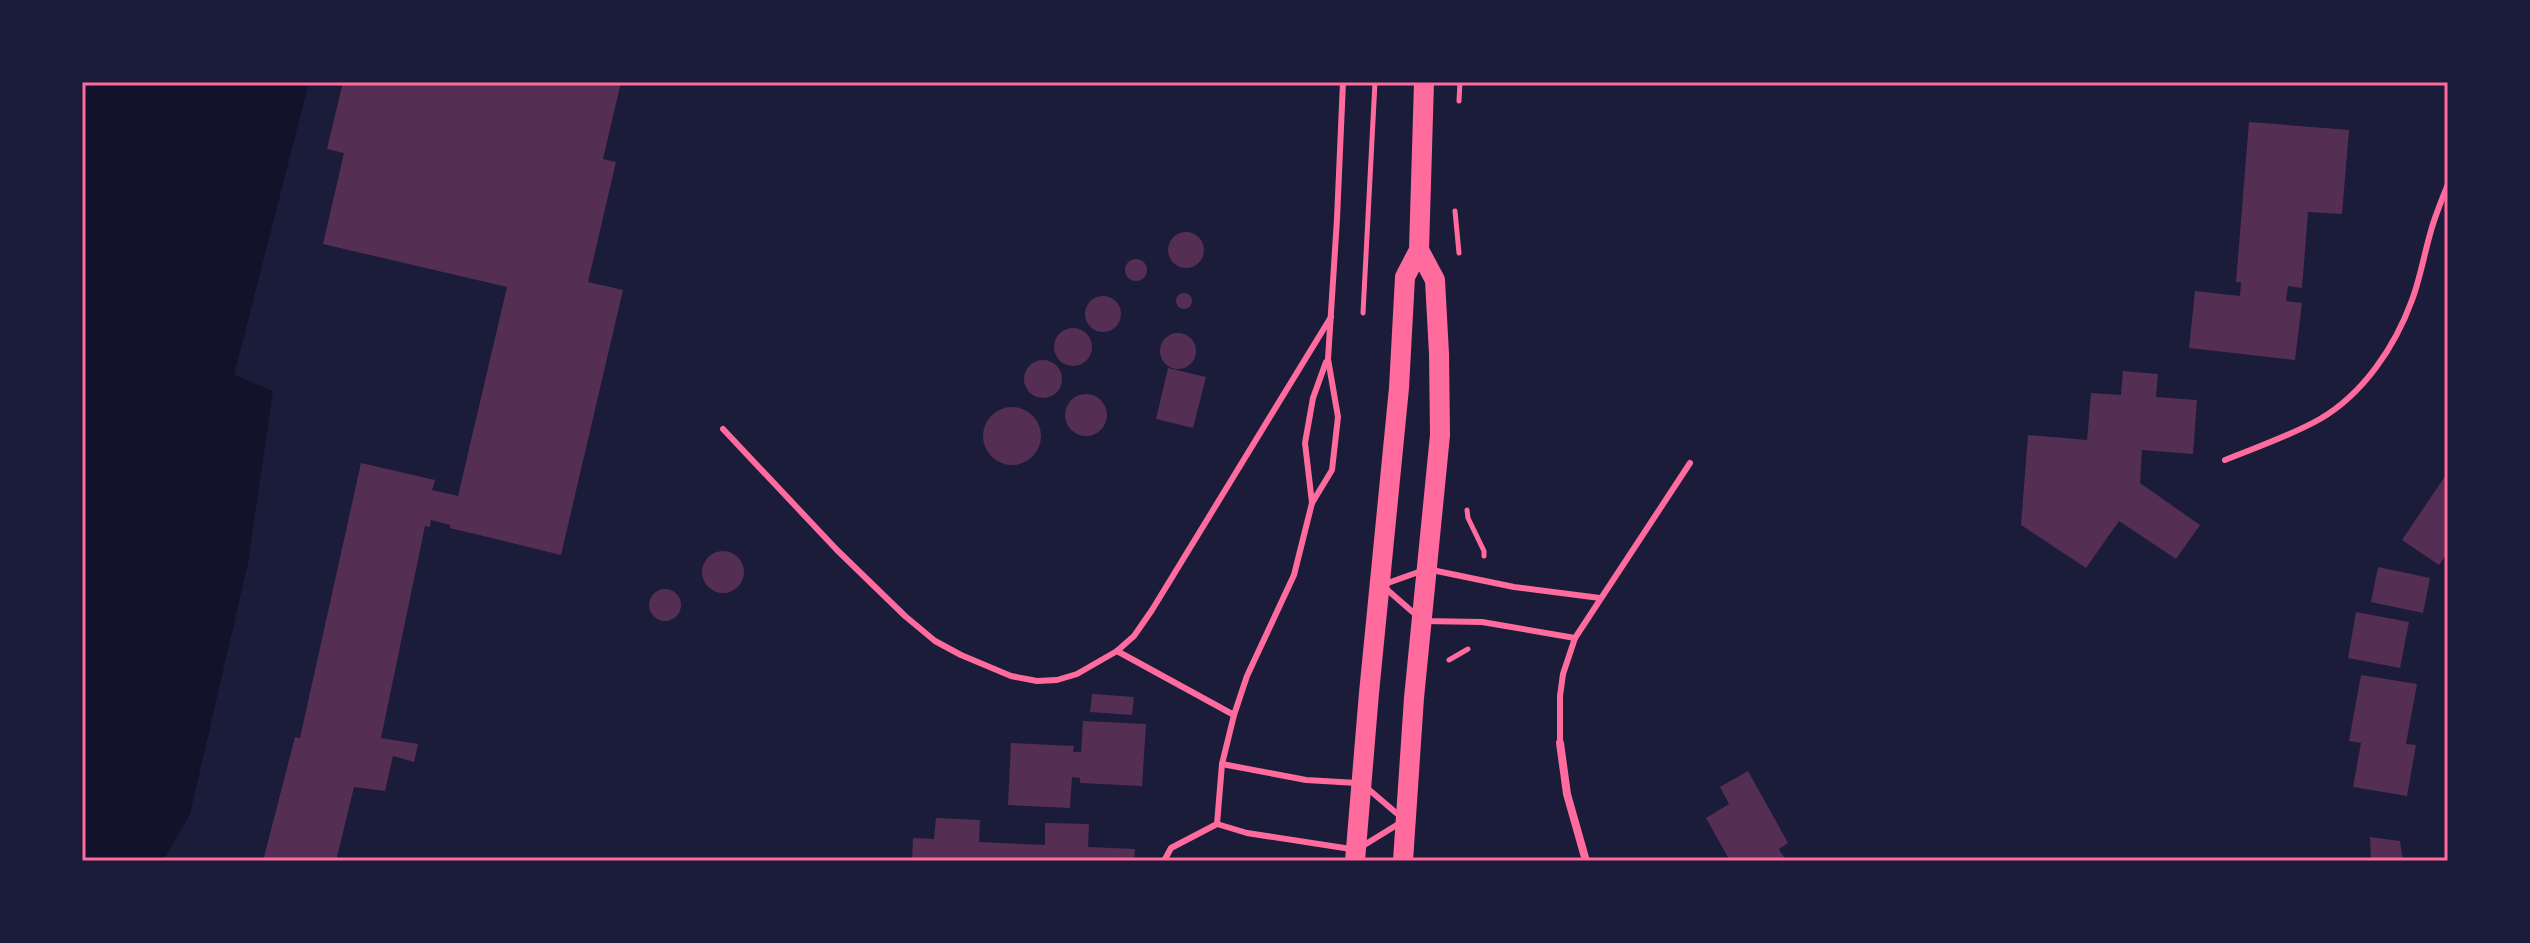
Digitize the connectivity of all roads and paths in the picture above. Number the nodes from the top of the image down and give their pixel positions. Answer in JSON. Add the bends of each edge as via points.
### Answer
{"nodes":[{"id":1,"x":1343,"y":82,"type":"edge"},
{"id":2,"x":1375,"y":82,"type":"edge"},
{"id":3,"x":1424,"y":82,"type":"edge"},
{"id":4,"x":2448,"y":184,"type":"edge"},
{"id":5,"x":1419,"y":250,"type":"junction"},
{"id":6,"x":1363,"y":313,"type":"dead end"},
{"id":7,"x":1331,"y":317,"type":"junction"},
{"id":8,"x":1328,"y":359,"type":"junction"},
{"id":9,"x":723,"y":429,"type":"dead end"},
{"id":10,"x":2225,"y":460,"type":"dead end"},
{"id":11,"x":1690,"y":463,"type":"dead end"},
{"id":12,"x":1312,"y":503,"type":"junction"},
{"id":13,"x":1427,"y":569,"type":"junction"},
{"id":14,"x":1381,"y":585,"type":"junction"},
{"id":15,"x":1600,"y":598,"type":"junction"},
{"id":16,"x":1423,"y":621,"type":"junction"},
{"id":17,"x":1575,"y":638,"type":"junction"},
{"id":18,"x":1117,"y":651,"type":"junction"},
{"id":19,"x":1234,"y":715,"type":"junction"},
{"id":20,"x":1560,"y":743,"type":"joint"},
{"id":21,"x":1222,"y":764,"type":"junction"},
{"id":22,"x":1361,"y":783,"type":"junction"},
{"id":23,"x":1405,"y":820,"type":"junction"},
{"id":24,"x":1217,"y":824,"type":"junction"},
{"id":25,"x":1356,"y":856,"type":"edge"},
{"id":26,"x":1164,"y":861,"type":"edge"},
{"id":27,"x":1403,"y":861,"type":"edge"},
{"id":28,"x":1586,"y":861,"type":"edge"}],
"edges":[{"from":1,"to":7,"type":"lane"},
{"from":2,"to":6,"type":"path"},
{"from":3,"to":5,"type":"main road"},
{"from":4,"to":10,"type":"lane","via":[[2412,300],[2368,377],[2333,411]]},
{"from":5,"to":13,"type":"main road","via":[[1435,280],[1439,354],[1440,435]]},
{"from":5,"to":14,"type":"main road","via":[[1405,277]]},
{"from":7,"to":8,"type":"lane"},
{"from":7,"to":18,"type":"lane","via":[[1152,610]]},
{"from":8,"to":12,"type":"lane","via":[[1313,398],[1305,443]]},
{"from":8,"to":12,"type":"lane","via":[[1338,417],[1332,470]]},
{"from":9,"to":18,"type":"lane","via":[[837,550],[935,641],[1011,676],[1037,681],[1077,674]]},
{"from":11,"to":15,"type":"lane"},
{"from":12,"to":19,"type":"lane","via":[[1294,575]]},
{"from":13,"to":14,"type":"lane"},
{"from":13,"to":15,"type":"lane"},
{"from":13,"to":16,"type":"main road"},
{"from":14,"to":16,"type":"lane"},
{"from":14,"to":22,"type":"main road"},
{"from":15,"to":17,"type":"lane"},
{"from":16,"to":17,"type":"lane","via":[[1482,622]]},
{"from":16,"to":23,"type":"main road"},
{"from":17,"to":20,"type":"lane","via":[[1563,674]]},
{"from":18,"to":19,"type":"lane"},
{"from":19,"to":21,"type":"lane"},
{"from":20,"to":28,"type":"street","via":[[1567,794]]},
{"from":21,"to":22,"type":"lane","via":[[1306,780]]},
{"from":21,"to":24,"type":"lane"},
{"from":22,"to":23,"type":"lane"},
{"from":22,"to":25,"type":"main road"},
{"from":23,"to":25,"type":"lane"},
{"from":23,"to":27,"type":"main road"},
{"from":24,"to":25,"type":"lane"},
{"from":24,"to":26,"type":"lane","via":[[1171,848]]}]}
